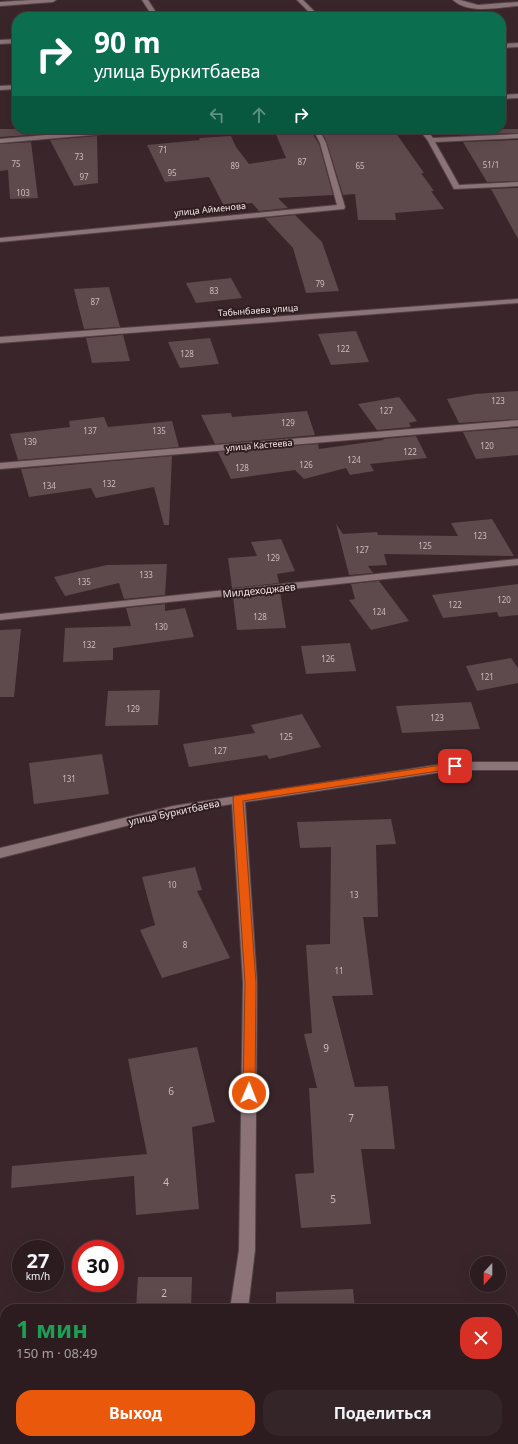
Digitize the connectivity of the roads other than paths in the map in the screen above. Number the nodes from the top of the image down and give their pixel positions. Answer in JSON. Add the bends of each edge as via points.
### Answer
{"nodes":[{"id":1,"x":53,"y":0,"type":"edge"},
{"id":2,"x":145,"y":0,"type":"edge"},
{"id":3,"x":300,"y":0,"type":"edge"},
{"id":4,"x":456,"y":0,"type":"edge"},
{"id":5,"x":0,"y":4,"type":"edge"},
{"id":6,"x":518,"y":4,"type":"edge"},
{"id":7,"x":153,"y":12,"type":"edge"},
{"id":8,"x":311,"y":12,"type":"edge"},
{"id":9,"x":12,"y":41,"type":"edge"},
{"id":10,"x":0,"y":42,"type":"edge"},
{"id":11,"x":518,"y":45,"type":"edge"},
{"id":12,"x":506,"y":46,"type":"edge"},
{"id":13,"x":12,"y":87,"type":"edge"},
{"id":14,"x":0,"y":88,"type":"edge"},
{"id":15,"x":518,"y":96,"type":"edge"},
{"id":16,"x":506,"y":97,"type":"edge"},
{"id":17,"x":80,"y":134,"type":"edge"},
{"id":18,"x":319,"y":134,"type":"edge"},
{"id":19,"x":426,"y":134,"type":"edge"},
{"id":20,"x":518,"y":136,"type":"edge"},
{"id":21,"x":431,"y":140,"type":"junction"},
{"id":22,"x":0,"y":141,"type":"edge"},
{"id":23,"x":518,"y":184,"type":"edge"},
{"id":24,"x":0,"y":240,"type":"edge"},
{"id":25,"x":518,"y":301,"type":"edge"},
{"id":26,"x":0,"y":340,"type":"edge"},
{"id":27,"x":518,"y":423,"type":"edge"},
{"id":28,"x":0,"y":466,"type":"edge"},
{"id":29,"x":518,"y":562,"type":"edge"},
{"id":30,"x":0,"y":617,"type":"edge"},
{"id":31,"x":518,"y":766,"type":"edge"},
{"id":32,"x":238,"y":798,"type":"junction"},
{"id":33,"x":0,"y":853,"type":"edge"},
{"id":34,"x":240,"y":1304,"type":"edge"}],
"edges":[{"from":1,"to":5,"type":"street"},
{"from":2,"to":7,"type":"street"},
{"from":3,"to":8,"type":"street"},
{"from":4,"to":6,"type":"street","via":[[461,4],[480,7]]},
{"from":9,"to":10,"type":"street"},
{"from":11,"to":12,"type":"street"},
{"from":13,"to":14,"type":"street"},
{"from":15,"to":16,"type":"street"},
{"from":17,"to":22,"type":"street"},
{"from":18,"to":24,"type":"street","name":"улица Айменова","via":[[341,207]]},
{"from":19,"to":21,"type":"street"},
{"from":20,"to":21,"type":"street"},
{"from":21,"to":23,"type":"street","via":[[457,187]]},
{"from":25,"to":26,"type":"street","name":"Табынбаева улица"},
{"from":27,"to":28,"type":"street","name":"улица Кастеева"},
{"from":29,"to":30,"type":"street","name":"Милдеходжаев"},
{"from":31,"to":32,"type":"street","name":"улица Буркитбаева","via":[[455,766]]},
{"from":32,"to":33,"type":"street","name":"улица Буркитбаева","via":[[173,810]]},
{"from":32,"to":34,"type":"street","via":[[250,983],[247,1250]]}]}
